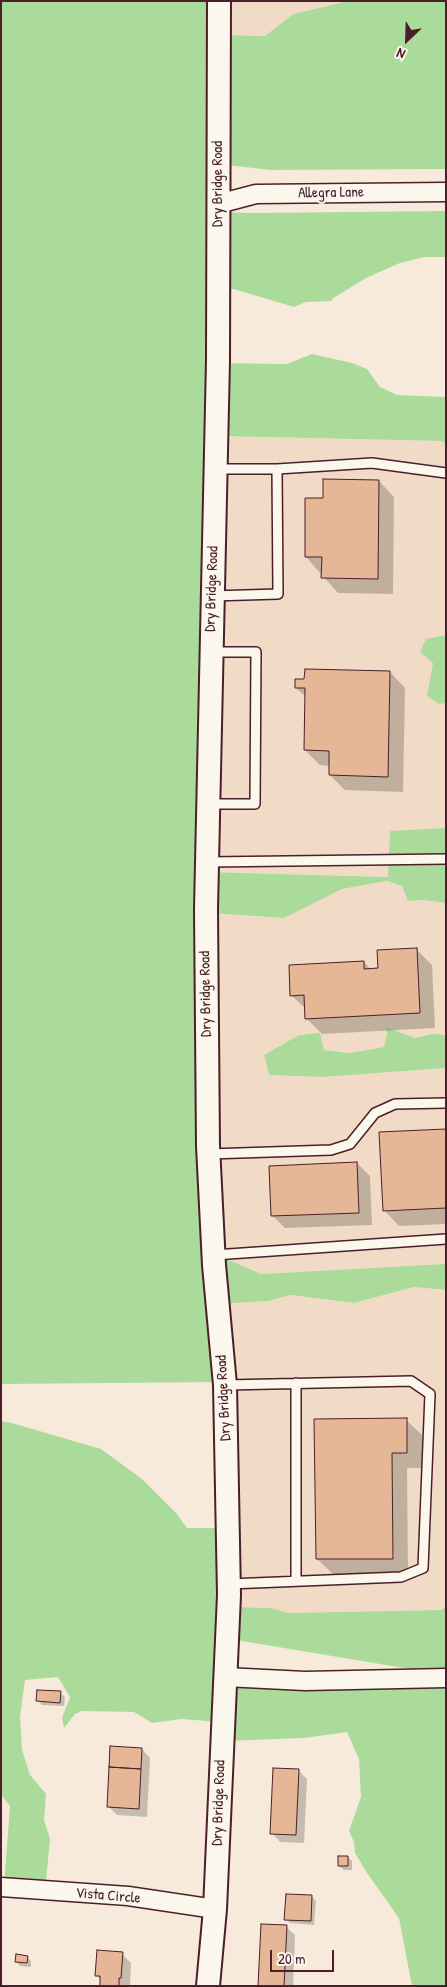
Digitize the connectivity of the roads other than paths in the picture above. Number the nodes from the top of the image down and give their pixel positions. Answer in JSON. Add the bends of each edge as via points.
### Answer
{"nodes":[{"id":1,"x":219,"y":1,"type":"edge"},
{"id":2,"x":446,"y":192,"type":"edge"},
{"id":3,"x":218,"y":204,"type":"junction"},
{"id":4,"x":277,"y":469,"type":"junction"},
{"id":5,"x":215,"y":470,"type":"junction"},
{"id":6,"x":446,"y":473,"type":"edge"},
{"id":7,"x":212,"y":596,"type":"junction"},
{"id":8,"x":210,"y":652,"type":"junction"},
{"id":9,"x":207,"y":804,"type":"junction"},
{"id":10,"x":446,"y":859,"type":"edge"},
{"id":11,"x":206,"y":862,"type":"junction"},
{"id":12,"x":446,"y":1103,"type":"edge"},
{"id":13,"x":208,"y":1154,"type":"junction"},
{"id":14,"x":446,"y":1239,"type":"edge"},
{"id":15,"x":214,"y":1255,"type":"junction"},
{"id":16,"x":296,"y":1383,"type":"junction"},
{"id":17,"x":225,"y":1384,"type":"junction"},
{"id":18,"x":296,"y":1581,"type":"junction"},
{"id":19,"x":229,"y":1584,"type":"junction"},
{"id":20,"x":226,"y":1677,"type":"junction"},
{"id":21,"x":446,"y":1678,"type":"edge"},
{"id":22,"x":1,"y":1886,"type":"edge"},
{"id":23,"x":215,"y":1909,"type":"junction"},
{"id":24,"x":208,"y":1986,"type":"edge"}],
"edges":[{"from":1,"to":3,"type":"street","name":"Dry Bridge Road"},
{"from":2,"to":3,"type":"street","name":"Allegra Lane","via":[[256,194]]},
{"from":3,"to":5,"type":"street","name":"Dry Bridge Road"},
{"from":4,"to":5,"type":"lane"},
{"from":4,"to":6,"type":"lane","via":[[372,463]]},
{"from":4,"to":7,"type":"lane","via":[[278,594]]},
{"from":5,"to":7,"type":"street","name":"Dry Bridge Road"},
{"from":7,"to":8,"type":"street","name":"Dry Bridge Road"},
{"from":8,"to":9,"type":"street","name":"Dry Bridge Road"},
{"from":8,"to":9,"type":"lane","via":[[256,652],[255,804]]},
{"from":9,"to":11,"type":"street","name":"Dry Bridge Road"},
{"from":10,"to":11,"type":"lane"},
{"from":11,"to":13,"type":"street","name":"Dry Bridge Road"},
{"from":12,"to":13,"type":"lane","via":[[395,1104],[375,1113],[350,1144],[331,1150]]},
{"from":13,"to":15,"type":"street","name":"Dry Bridge Road"},
{"from":14,"to":15,"type":"lane"},
{"from":15,"to":17,"type":"street","name":"Dry Bridge Road"},
{"from":16,"to":17,"type":"lane"},
{"from":16,"to":18,"type":"lane"},
{"from":16,"to":18,"type":"lane","via":[[411,1381],[430,1394],[423,1568],[401,1577]]},
{"from":17,"to":19,"type":"street","name":"Dry Bridge Road"},
{"from":18,"to":19,"type":"lane"},
{"from":19,"to":20,"type":"street","name":"Dry Bridge Road"},
{"from":20,"to":21,"type":"street","via":[[305,1682]]},
{"from":20,"to":23,"type":"street","name":"Dry Bridge Road"},
{"from":22,"to":23,"type":"street","name":"Vista Circle","via":[[128,1896]]},
{"from":23,"to":24,"type":"street","name":"Dry Bridge Road"}]}
